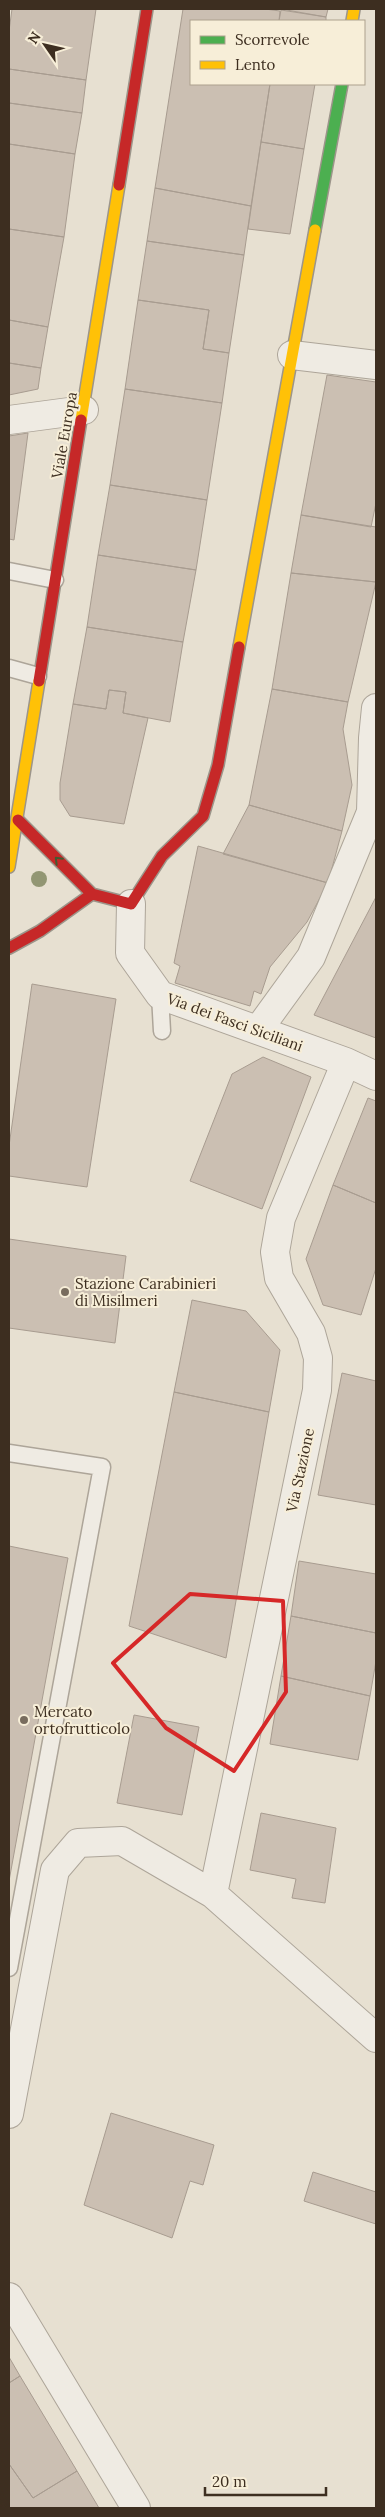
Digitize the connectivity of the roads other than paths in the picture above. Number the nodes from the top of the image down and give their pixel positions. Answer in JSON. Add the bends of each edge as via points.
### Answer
{"nodes":[{"id":1,"x":147,"y":9,"type":"edge"},
{"id":2,"x":342,"y":85,"type":"edge"},
{"id":3,"x":292,"y":355,"type":"junction"},
{"id":4,"x":376,"y":365,"type":"edge"},
{"id":5,"x":84,"y":410,"type":"junction"},
{"id":6,"x":9,"y":420,"type":"edge"},
{"id":7,"x":9,"y":571,"type":"edge"},
{"id":8,"x":55,"y":580,"type":"junction"},
{"id":9,"x":9,"y":668,"type":"edge"},
{"id":10,"x":38,"y":676,"type":"junction"},
{"id":11,"x":376,"y":708,"type":"edge"},
{"id":12,"x":18,"y":820,"type":"junction"},
{"id":13,"x":9,"y":867,"type":"edge"},
{"id":14,"x":92,"y":894,"type":"junction"},
{"id":15,"x":131,"y":904,"type":"junction"},
{"id":16,"x":9,"y":948,"type":"edge"},
{"id":17,"x":160,"y":996,"type":"junction"},
{"id":18,"x":258,"y":1030,"type":"junction"},
{"id":19,"x":162,"y":1031,"type":"dead end"},
{"id":20,"x":346,"y":1062,"type":"junction"},
{"id":21,"x":376,"y":1076,"type":"edge"},
{"id":22,"x":9,"y":1453,"type":"edge"},
{"id":23,"x":213,"y":1894,"type":"junction"},
{"id":24,"x":9,"y":1968,"type":"edge"},
{"id":25,"x":376,"y":2038,"type":"edge"},
{"id":26,"x":9,"y":2114,"type":"edge"},
{"id":27,"x":9,"y":2297,"type":"edge"},
{"id":28,"x":136,"y":2508,"type":"edge"}],
"edges":[{"from":1,"to":5,"type":"main road","name":"Viale Europa"},
{"from":2,"to":3,"type":"main road"},
{"from":3,"to":4,"type":"street"},
{"from":3,"to":15,"type":"main road","via":[[218,765],[203,816],[162,856]]},
{"from":5,"to":6,"type":"street"},
{"from":5,"to":8,"type":"main road","name":"Viale Europa"},
{"from":7,"to":8,"type":"lane"},
{"from":8,"to":10,"type":"main road","name":"Viale Europa"},
{"from":9,"to":10,"type":"lane"},
{"from":10,"to":12,"type":"main road","name":"Viale Europa"},
{"from":11,"to":18,"type":"street","via":[[371,812],[311,957]]},
{"from":12,"to":13,"type":"main road","name":"Viale Europa"},
{"from":14,"to":12,"type":"main road","one_way":true},
{"from":14,"to":15,"type":"main road"},
{"from":14,"to":16,"type":"main road","via":[[40,932]]},
{"from":15,"to":17,"type":"street","name":"Via dei Fasci Siciliani","via":[[130,953]]},
{"from":17,"to":18,"type":"street","name":"Via dei Fasci Siciliani"},
{"from":17,"to":19,"type":"lane"},
{"from":18,"to":20,"type":"street","name":"Via dei Fasci Siciliani"},
{"from":20,"to":21,"type":"street","name":"Via dei Fasci Siciliani"},
{"from":20,"to":23,"type":"street","name":"Via Stazione","via":[[281,1218],[275,1252],[279,1278],[311,1333],[318,1358],[317,1390]]},
{"from":22,"to":24,"type":"lane","via":[[102,1467]]},
{"from":23,"to":25,"type":"street"},
{"from":23,"to":26,"type":"street","via":[[122,1841],[78,1843],[55,1870]]},
{"from":27,"to":28,"type":"street"}]}
